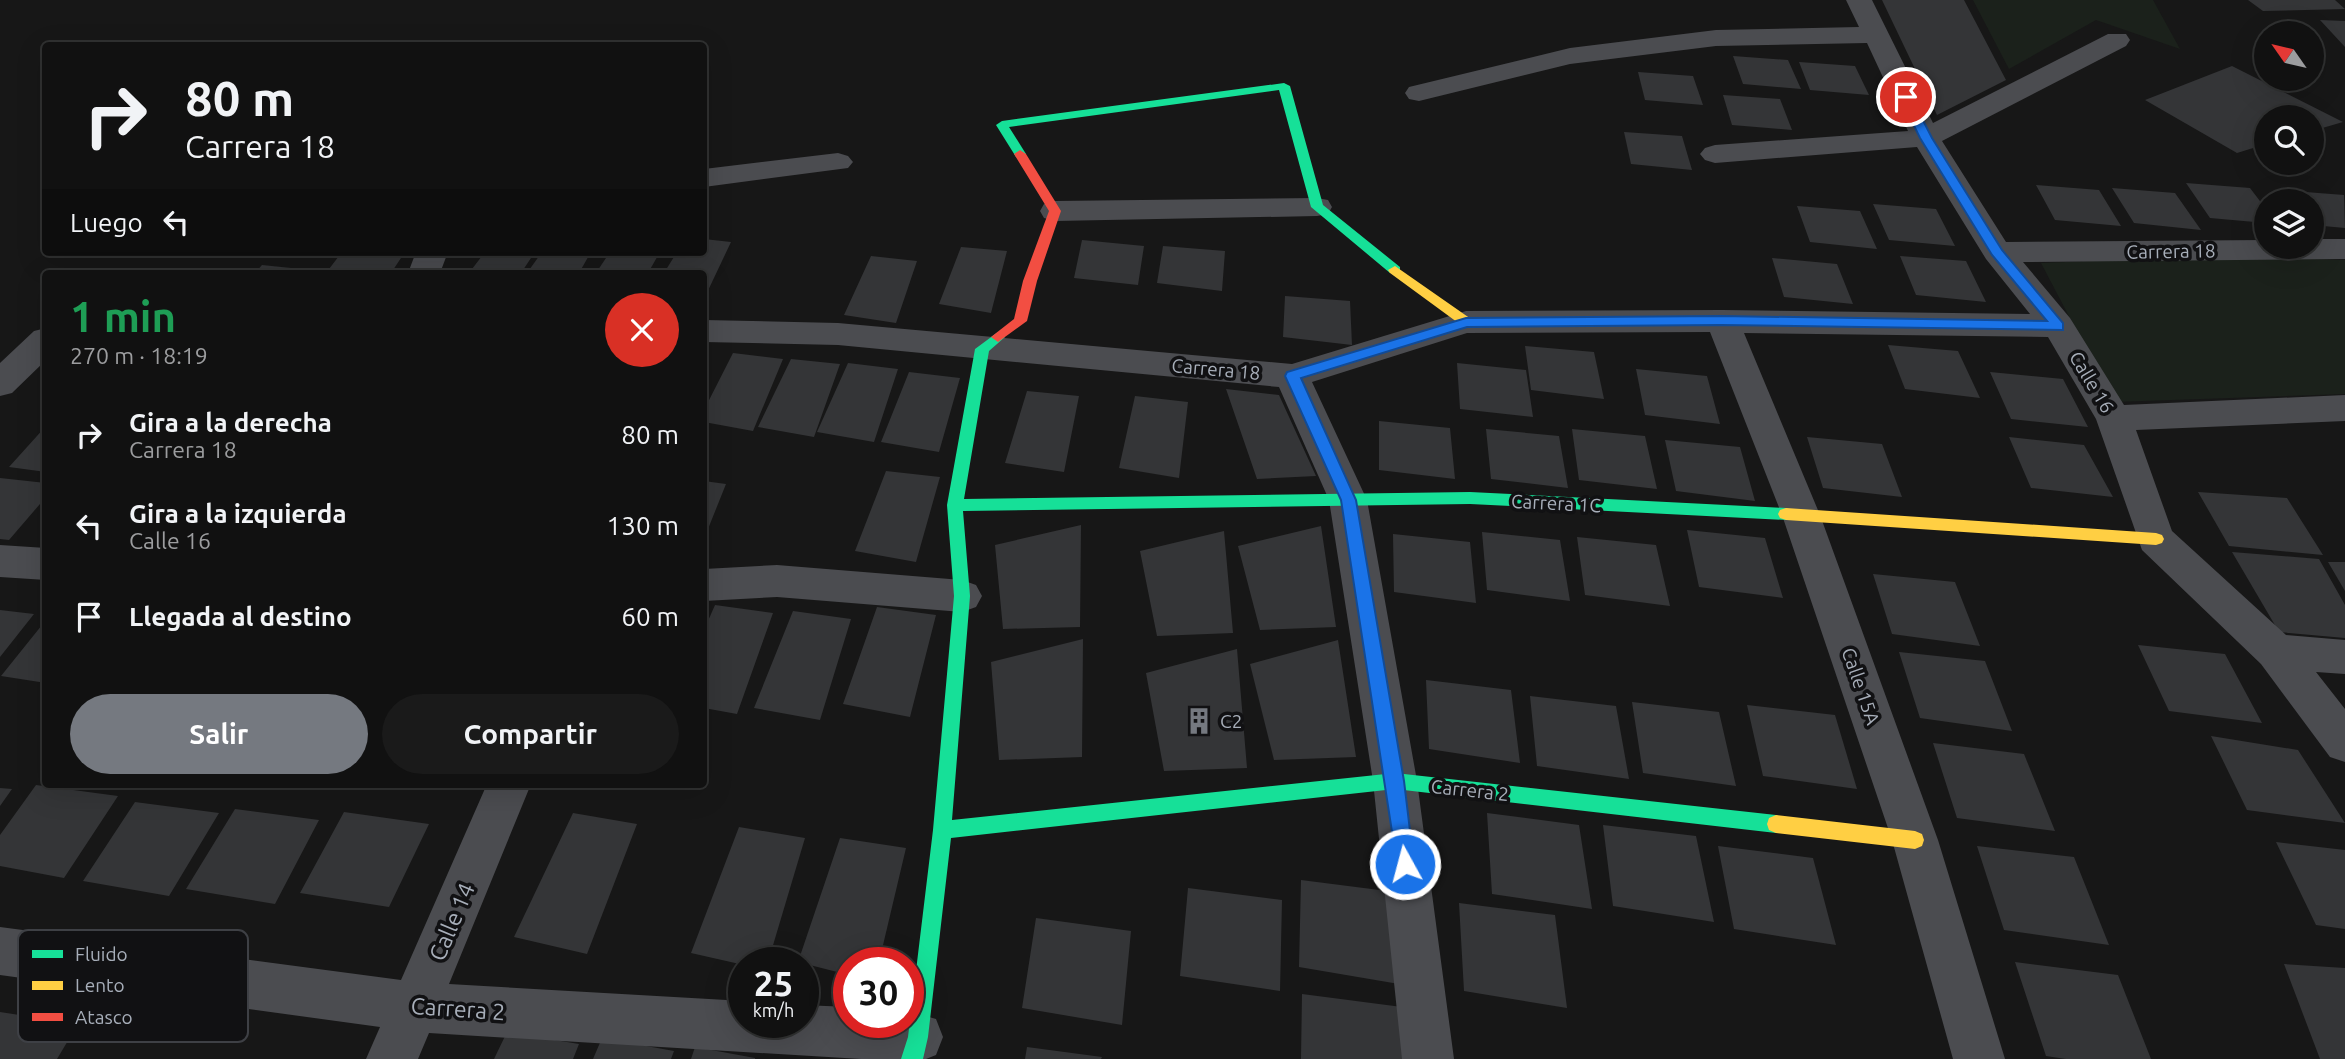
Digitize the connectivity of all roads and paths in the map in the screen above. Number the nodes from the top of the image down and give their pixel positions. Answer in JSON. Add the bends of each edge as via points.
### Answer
{"nodes":[{"id":1,"x":1859,"y":0,"type":"edge"},
{"id":2,"x":1875,"y":35,"type":"junction"},
{"id":3,"x":2117,"y":40,"type":"dead end"},
{"id":4,"x":1419,"y":93,"type":"dead end"},
{"id":5,"x":1926,"y":138,"type":"junction"},
{"id":6,"x":1715,"y":155,"type":"dead end"},
{"id":7,"x":838,"y":162,"type":"dead end"},
{"id":8,"x":707,"y":178,"type":"edge"},
{"id":9,"x":1317,"y":207,"type":"junction"},
{"id":10,"x":1055,"y":211,"type":"junction"},
{"id":11,"x":2345,"y":249,"type":"edge"},
{"id":12,"x":1997,"y":253,"type":"junction"},
{"id":13,"x":1721,"y":321,"type":"junction"},
{"id":14,"x":1466,"y":322,"type":"junction"},
{"id":15,"x":2059,"y":326,"type":"junction"},
{"id":16,"x":707,"y":333,"type":"edge"},
{"id":17,"x":42,"y":343,"type":"edge"},
{"id":18,"x":982,"y":349,"type":"junction"},
{"id":19,"x":1292,"y":376,"type":"junction"},
{"id":20,"x":0,"y":384,"type":"edge"},
{"id":21,"x":2345,"y":408,"type":"edge"},
{"id":22,"x":2114,"y":418,"type":"junction"},
{"id":23,"x":1348,"y":500,"type":"junction"},
{"id":24,"x":955,"y":505,"type":"junction"},
{"id":25,"x":1801,"y":515,"type":"junction"},
{"id":26,"x":2155,"y":539,"type":"junction"},
{"id":27,"x":0,"y":561,"type":"edge"},
{"id":28,"x":42,"y":564,"type":"edge"},
{"id":29,"x":707,"y":585,"type":"edge"},
{"id":30,"x":962,"y":596,"type":"junction"},
{"id":31,"x":2276,"y":652,"type":"junction"},
{"id":32,"x":2345,"y":657,"type":"edge"},
{"id":33,"x":2345,"y":743,"type":"edge"},
{"id":34,"x":1395,"y":781,"type":"junction"},
{"id":35,"x":507,"y":788,"type":"edge"},
{"id":36,"x":942,"y":830,"type":"junction"},
{"id":37,"x":1914,"y":840,"type":"junction"},
{"id":38,"x":0,"y":951,"type":"edge"},
{"id":39,"x":18,"y":953,"type":"edge"},
{"id":40,"x":248,"y":984,"type":"edge"},
{"id":41,"x":416,"y":1007,"type":"junction"},
{"id":42,"x":915,"y":1048,"type":"edge"},
{"id":43,"x":392,"y":1059,"type":"edge"},
{"id":44,"x":1428,"y":1059,"type":"edge"},
{"id":45,"x":1979,"y":1059,"type":"edge"}],
"edges":[{"from":1,"to":2,"type":"street","name":"Calle 16"},
{"from":2,"to":4,"type":"street","via":[[1716,38],[1570,56]]},
{"from":2,"to":5,"type":"street","name":"Calle 16"},
{"from":3,"to":5,"type":"street"},
{"from":5,"to":6,"type":"street"},
{"from":5,"to":12,"type":"street","name":"Calle 16"},
{"from":7,"to":8,"type":"street"},
{"from":9,"to":10,"type":"street"},
{"from":9,"to":10,"type":"street","via":[[1284,86],[1002,125]]},
{"from":9,"to":14,"type":"street"},
{"from":10,"to":18,"type":"street","via":[[1020,321]]},
{"from":11,"to":12,"type":"street","name":"Carrera 18"},
{"from":12,"to":15,"type":"street","name":"Calle 16"},
{"from":13,"to":14,"type":"street","name":"Carrera 18"},
{"from":13,"to":15,"type":"street","name":"Carrera 18"},
{"from":13,"to":25,"type":"street","name":"Calle 15A"},
{"from":14,"to":19,"type":"street","name":"Carrera 18"},
{"from":15,"to":22,"type":"street","name":"Calle 16"},
{"from":16,"to":18,"type":"street","name":"Carrera 18","via":[[838,334]]},
{"from":17,"to":20,"type":"street"},
{"from":18,"to":19,"type":"street","name":"Carrera 18"},
{"from":18,"to":24,"type":"street"},
{"from":19,"to":23,"type":"street"},
{"from":21,"to":22,"type":"street"},
{"from":22,"to":26,"type":"street","name":"Calle 16"},
{"from":23,"to":24,"type":"street","name":"Carrera 1C"},
{"from":23,"to":25,"type":"street","name":"Carrera 1C","via":[[1470,498]]},
{"from":23,"to":34,"type":"street"},
{"from":24,"to":30,"type":"street"},
{"from":25,"to":26,"type":"street","name":"Carrera 1C"},
{"from":25,"to":37,"type":"street","name":"Calle 15A"},
{"from":26,"to":31,"type":"street","name":"Calle 16"},
{"from":27,"to":28,"type":"street"},
{"from":29,"to":30,"type":"street","via":[[777,581]]},
{"from":30,"to":36,"type":"street"},
{"from":31,"to":32,"type":"street"},
{"from":31,"to":33,"type":"street","name":"Calle 16"},
{"from":34,"to":36,"type":"street","name":"Carrera 2"},
{"from":34,"to":37,"type":"street","name":"Carrera 2"},
{"from":34,"to":44,"type":"street"},
{"from":35,"to":41,"type":"street","name":"Calle 14"},
{"from":36,"to":42,"type":"street"},
{"from":37,"to":45,"type":"street","name":"Calle 15A"},
{"from":38,"to":39,"type":"street","name":"Carrera 2"},
{"from":40,"to":41,"type":"street","name":"Carrera 2"},
{"from":41,"to":42,"type":"street","name":"Carrera 2"},
{"from":41,"to":43,"type":"street","name":"Calle 14"}]}
